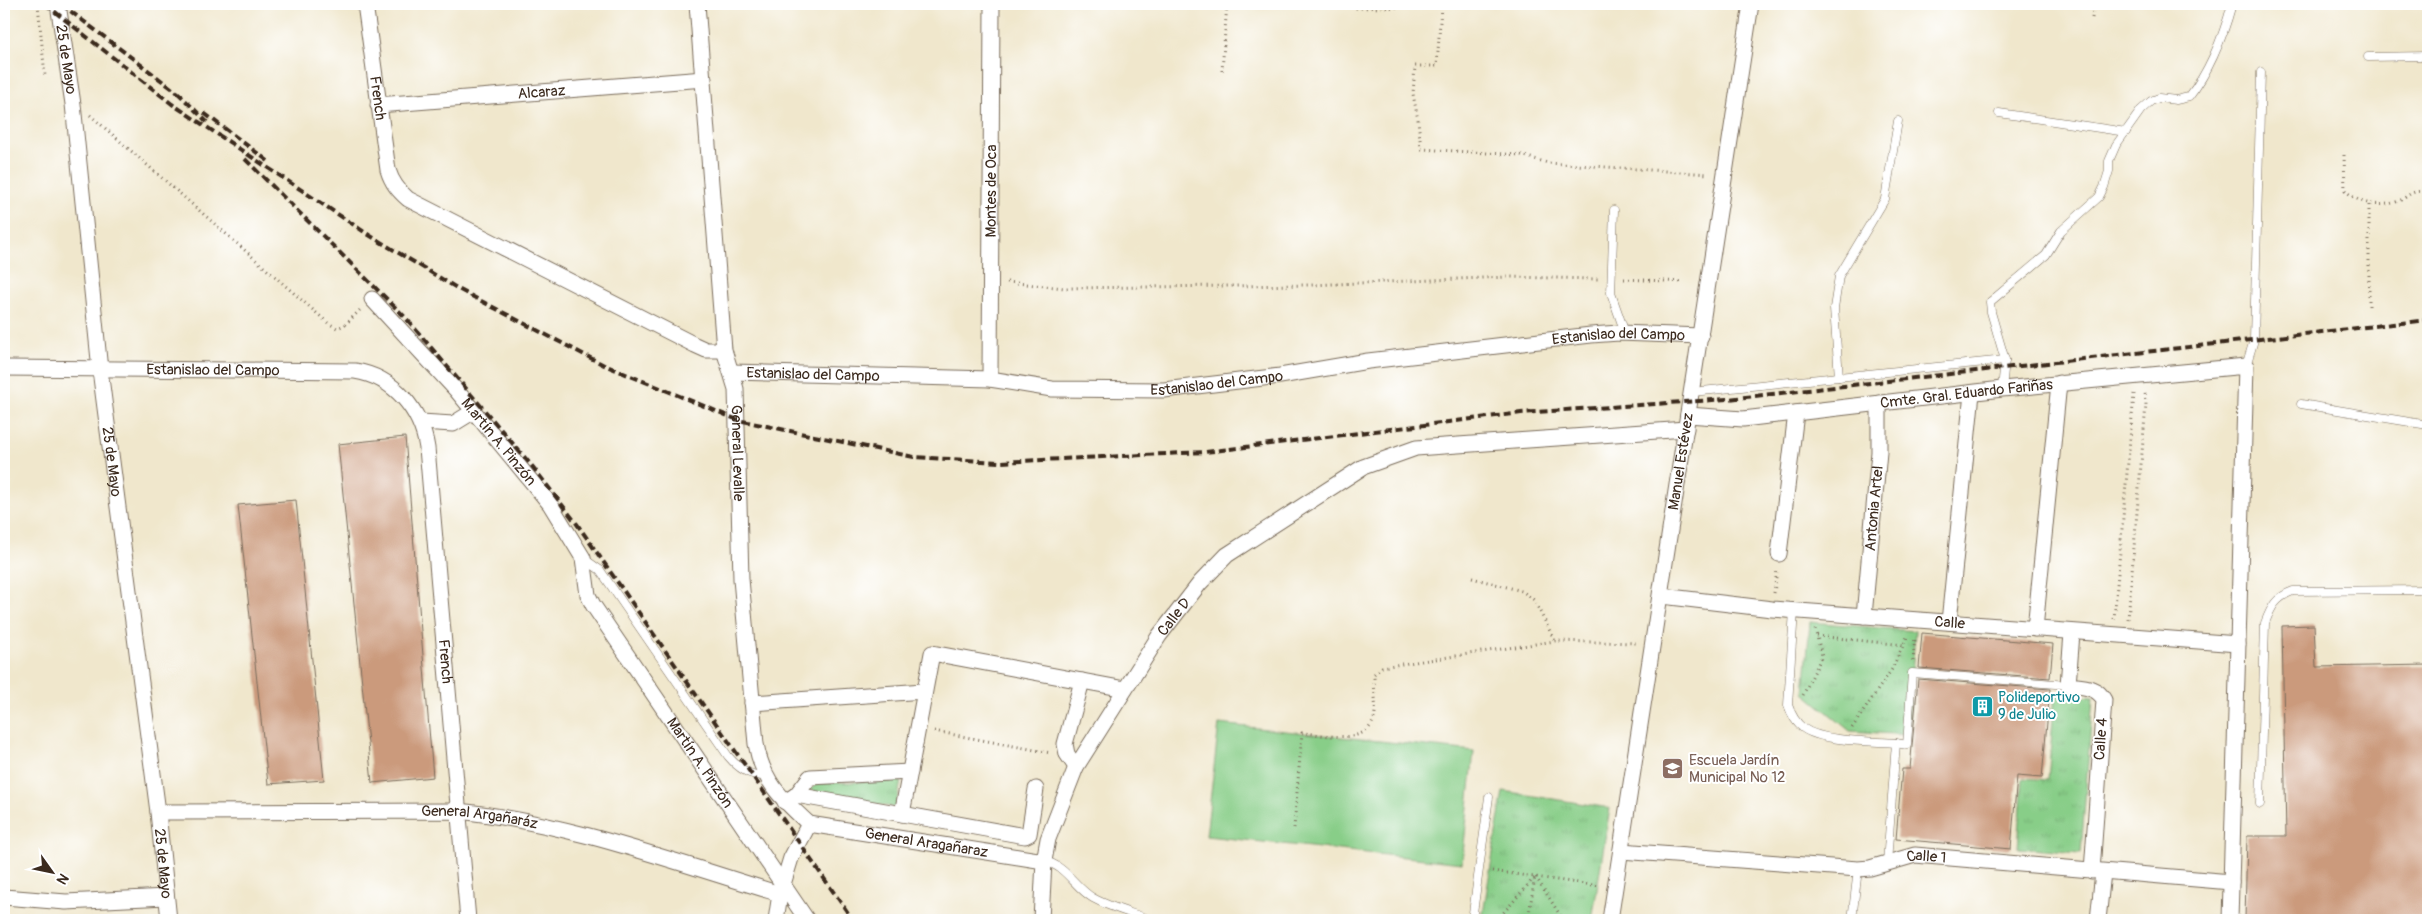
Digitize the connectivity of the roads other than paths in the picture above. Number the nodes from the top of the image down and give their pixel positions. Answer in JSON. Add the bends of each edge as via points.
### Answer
{"nodes":[{"id":1,"x":58,"y":4,"type":"edge"},
{"id":2,"x":366,"y":4,"type":"edge"},
{"id":3,"x":697,"y":4,"type":"edge"},
{"id":4,"x":992,"y":4,"type":"edge"},
{"id":5,"x":1751,"y":4,"type":"edge"},
{"id":6,"x":2232,"y":4,"type":"edge"},
{"id":7,"x":2428,"y":56,"type":"edge"},
{"id":8,"x":2368,"y":57,"type":"dead end"},
{"id":9,"x":2262,"y":72,"type":"dead end"},
{"id":10,"x":704,"y":80,"type":"junction"},
{"id":11,"x":378,"y":105,"type":"junction"},
{"id":12,"x":1999,"y":113,"type":"dead end"},
{"id":13,"x":1898,"y":121,"type":"dead end"},
{"id":14,"x":2126,"y":132,"type":"junction"},
{"id":15,"x":1614,"y":210,"type":"dead end"},
{"id":16,"x":372,"y":299,"type":"road end"},
{"id":17,"x":1625,"y":333,"type":"junction"},
{"id":18,"x":1700,"y":336,"type":"junction"},
{"id":19,"x":724,"y":350,"type":"junction"},
{"id":20,"x":2005,"y":360,"type":"junction"},
{"id":21,"x":2246,"y":366,"type":"junction"},
{"id":22,"x":4,"y":368,"type":"edge"},
{"id":23,"x":100,"y":370,"type":"junction"},
{"id":24,"x":732,"y":372,"type":"junction"},
{"id":25,"x":1839,"y":377,"type":"junction"},
{"id":26,"x":990,"y":378,"type":"junction"},
{"id":27,"x":2059,"y":383,"type":"junction"},
{"id":28,"x":2002,"y":389,"type":"junction"},
{"id":29,"x":1692,"y":392,"type":"junction"},
{"id":30,"x":1972,"y":393,"type":"junction"},
{"id":31,"x":1879,"y":403,"type":"junction"},
{"id":32,"x":2301,"y":404,"type":"dead end"},
{"id":33,"x":409,"y":405,"type":"joint"},
{"id":34,"x":474,"y":411,"type":"junction"},
{"id":35,"x":1796,"y":413,"type":"junction"},
{"id":36,"x":421,"y":422,"type":"junction"},
{"id":37,"x":1687,"y":422,"type":"junction"},
{"id":38,"x":2428,"y":425,"type":"edge"},
{"id":39,"x":1779,"y":554,"type":"road end"},
{"id":40,"x":584,"y":558,"type":"junction"},
{"id":41,"x":2428,"y":590,"type":"edge"},
{"id":42,"x":1662,"y":596,"type":"junction"},
{"id":43,"x":592,"y":605,"type":"joint"},
{"id":44,"x":1794,"y":610,"type":"junction"},
{"id":45,"x":1864,"y":616,"type":"junction"},
{"id":46,"x":1949,"y":622,"type":"junction"},
{"id":47,"x":2035,"y":629,"type":"junction"},
{"id":48,"x":2072,"y":633,"type":"junction"},
{"id":49,"x":2238,"y":644,"type":"junction"},
{"id":50,"x":1082,"y":681,"type":"junction"},
{"id":51,"x":2068,"y":685,"type":"junction"},
{"id":52,"x":1125,"y":689,"type":"junction"},
{"id":53,"x":924,"y":691,"type":"junction"},
{"id":54,"x":752,"y":703,"type":"junction"},
{"id":55,"x":1896,"y":743,"type":"junction"},
{"id":56,"x":1076,"y":767,"type":"junction"},
{"id":57,"x":910,"y":772,"type":"junction"},
{"id":58,"x":766,"y":776,"type":"junction"},
{"id":59,"x":1036,"y":789,"type":"dead end"},
{"id":60,"x":1489,"y":797,"type":"dead end"},
{"id":61,"x":790,"y":798,"type":"junction"},
{"id":62,"x":2260,"y":804,"type":"dead end"},
{"id":63,"x":457,"y":811,"type":"junction"},
{"id":64,"x":158,"y":812,"type":"junction"},
{"id":65,"x":902,"y":814,"type":"junction"},
{"id":66,"x":809,"y":824,"type":"junction"},
{"id":67,"x":1621,"y":851,"type":"junction"},
{"id":68,"x":1044,"y":861,"type":"junction"},
{"id":69,"x":1887,"y":863,"type":"junction"},
{"id":70,"x":1858,"y":869,"type":"junction"},
{"id":71,"x":2097,"y":872,"type":"junction"},
{"id":72,"x":2231,"y":882,"type":"junction"},
{"id":73,"x":781,"y":888,"type":"junction"},
{"id":74,"x":4,"y":897,"type":"edge"},
{"id":75,"x":166,"y":897,"type":"junction"},
{"id":76,"x":169,"y":920,"type":"edge"},
{"id":77,"x":468,"y":920,"type":"edge"},
{"id":78,"x":776,"y":920,"type":"edge"},
{"id":79,"x":807,"y":920,"type":"edge"},
{"id":80,"x":1040,"y":920,"type":"edge"},
{"id":81,"x":1151,"y":920,"type":"edge"},
{"id":82,"x":1472,"y":920,"type":"edge"},
{"id":83,"x":1610,"y":920,"type":"edge"},
{"id":84,"x":1852,"y":920,"type":"edge"},
{"id":85,"x":2098,"y":920,"type":"edge"},
{"id":86,"x":2230,"y":920,"type":"edge"}],
"edges":[{"from":1,"to":23,"type":"street","name":"25 de Mayo","via":[[73,104]]},
{"from":2,"to":11,"type":"street","name":"French"},
{"from":3,"to":10,"type":"street","name":"General Levalle"},
{"from":4,"to":26,"type":"street","name":"Montes de Oca"},
{"from":5,"to":18,"type":"street","name":"Manuel Estévez"},
{"from":6,"to":14,"type":"lane","via":[[2224,35],[2189,97],[2151,101]]},
{"from":7,"to":8,"type":"lane"},
{"from":9,"to":21,"type":"lane","via":[[2254,340]]},
{"from":10,"to":11,"type":"street","name":"Alcaraz"},
{"from":10,"to":19,"type":"street","name":"General Levalle"},
{"from":11,"to":19,"type":"street","name":"French","via":[[388,170],[398,191],[408,199],[695,345],[706,350]]},
{"from":12,"to":14,"type":"lane"},
{"from":13,"to":25,"type":"lane","via":[[1885,199],[1838,276],[1834,308]]},
{"from":14,"to":20,"type":"lane","via":[[2109,161],[2109,171],[2099,197],[2061,231],[2046,255],[1990,302]]},
{"from":15,"to":17,"type":"lane","via":[[1611,293]]},
{"from":16,"to":34,"type":"street","name":"M.artín A. Pinzón"},
{"from":17,"to":18,"type":"street","name":"Estanislao del Campo"},
{"from":17,"to":26,"type":"street","name":"Estanislao del Campo","via":[[1368,361],[1164,390],[1052,389]]},
{"from":18,"to":29,"type":"street","name":"Manuel Estévez"},
{"from":19,"to":24,"type":"street","name":"General Levalle"},
{"from":20,"to":25,"type":"lane"},
{"from":20,"to":28,"type":"lane"},
{"from":21,"to":27,"type":"street","name":"Cmte. Gral. Eduardo Fariñas"},
{"from":21,"to":49,"type":"street"},
{"from":22,"to":23,"type":"street","name":"Estanislao del Campo"},
{"from":23,"to":33,"type":"street","name":"Estanislao del Campo","via":[[367,373],[384,381]]},
{"from":23,"to":64,"type":"street","name":"25 de Mayo"},
{"from":24,"to":26,"type":"street","name":"Estanislao del Campo"},
{"from":24,"to":54,"type":"street","name":"General Levalle","via":[[738,420],[741,578]]},
{"from":25,"to":29,"type":"lane"},
{"from":27,"to":28,"type":"street","name":"Cmte. Gral. Eduardo Fariñas"},
{"from":27,"to":47,"type":"street"},
{"from":28,"to":30,"type":"street","name":"Cmte. Gral. Eduardo Fariñas"},
{"from":29,"to":37,"type":"street","name":"Manuel Estévez"},
{"from":30,"to":31,"type":"street","name":"Cmte. Gral. Eduardo Fariñas"},
{"from":30,"to":46,"type":"street"},
{"from":31,"to":35,"type":"street","name":"Cmte. Gral. Eduardo Fariñas"},
{"from":31,"to":45,"type":"street","name":"Antonia Artel","via":[[1879,452]]},
{"from":32,"to":38,"type":"lane"},
{"from":33,"to":36,"type":"street","name":"French"},
{"from":34,"to":36,"type":"street","via":[[452,424]]},
{"from":34,"to":40,"type":"street","name":"M.artín A. Pinzón","via":[[550,504]]},
{"from":35,"to":37,"type":"street","name":"Cmte. Gral. Eduardo Fariñas"},
{"from":35,"to":39,"type":"street"},
{"from":36,"to":63,"type":"street","name":"French","via":[[427,448]]},
{"from":37,"to":42,"type":"street","name":"Manuel Estévez"},
{"from":37,"to":52,"type":"street","name":"Calle D","via":[[1416,448],[1363,467],[1227,554],[1165,628]]},
{"from":40,"to":43,"type":"street","name":"M.artín A. Pinzón"},
{"from":40,"to":58,"type":"lane","via":[[600,570],[728,756],[739,768]]},
{"from":41,"to":62,"type":"lane","via":[[2292,591],[2281,595],[2270,608],[2265,623]]},
{"from":42,"to":44,"type":"street","name":"Calle"},
{"from":42,"to":67,"type":"street","name":"Manuel Estévez"},
{"from":43,"to":73,"type":"street","name":"Martín A. Pinzón"},
{"from":44,"to":45,"type":"street","name":"Calle"},
{"from":44,"to":55,"type":"lane","via":[[1788,705],[1792,717],[1817,735]]},
{"from":45,"to":46,"type":"street","name":"Calle"},
{"from":46,"to":47,"type":"street","name":"Calle"},
{"from":47,"to":48,"type":"street","name":"Calle"},
{"from":48,"to":49,"type":"street","name":"Calle"},
{"from":48,"to":51,"type":"street"},
{"from":49,"to":72,"type":"street"},
{"from":50,"to":52,"type":"street"},
{"from":50,"to":53,"type":"street","via":[[932,653]]},
{"from":50,"to":56,"type":"street","via":[[1066,749]]},
{"from":51,"to":55,"type":"lane","via":[[1912,673],[1907,745]]},
{"from":51,"to":71,"type":"street","name":"Calle 4","via":[[2093,689],[2104,700]]},
{"from":52,"to":56,"type":"street","name":"Calle D"},
{"from":53,"to":54,"type":"street"},
{"from":53,"to":57,"type":"street"},
{"from":54,"to":58,"type":"street","name":"General Levalle","via":[[760,762]]},
{"from":55,"to":69,"type":"lane"},
{"from":56,"to":68,"type":"street","name":"Calle D","via":[[1053,821]]},
{"from":57,"to":61,"type":"street","via":[[810,777]]},
{"from":57,"to":65,"type":"street"},
{"from":58,"to":61,"type":"street","name":"General Levalle"},
{"from":59,"to":65,"type":"street","via":[[1030,834],[1025,836]]},
{"from":60,"to":82,"type":"lane"},
{"from":61,"to":65,"type":"street"},
{"from":61,"to":66,"type":"street","name":"General Levalle"},
{"from":63,"to":64,"type":"street","name":"General Argañaráz"},
{"from":63,"to":73,"type":"street","name":"General Argañaráz","via":[[492,814],[551,826]]},
{"from":63,"to":77,"type":"street","name":"French"},
{"from":64,"to":75,"type":"street","name":"25 de Mayo"},
{"from":66,"to":68,"type":"street","name":"General Aragañaraz"},
{"from":66,"to":73,"type":"street","via":[[798,842]]},
{"from":67,"to":70,"type":"street","name":"Calle 1"},
{"from":67,"to":83,"type":"street","name":"Manuel Estévez"},
{"from":68,"to":80,"type":"street","name":"Calle D"},
{"from":68,"to":81,"type":"lane","via":[[1055,863],[1067,872],[1091,897]]},
{"from":69,"to":70,"type":"street","name":"Calle 1"},
{"from":69,"to":71,"type":"street","name":"Calle 1","via":[[1915,855]]},
{"from":70,"to":84,"type":"lane"},
{"from":71,"to":72,"type":"street","name":"Calle 1"},
{"from":71,"to":85,"type":"street","name":"Calle 4"},
{"from":72,"to":86,"type":"street"},
{"from":73,"to":78,"type":"street"},
{"from":73,"to":79,"type":"street","name":"Martín A. Pinzón"},
{"from":74,"to":75,"type":"street","via":[[66,902]]},
{"from":75,"to":76,"type":"street","name":"25 de Mayo"}]}
